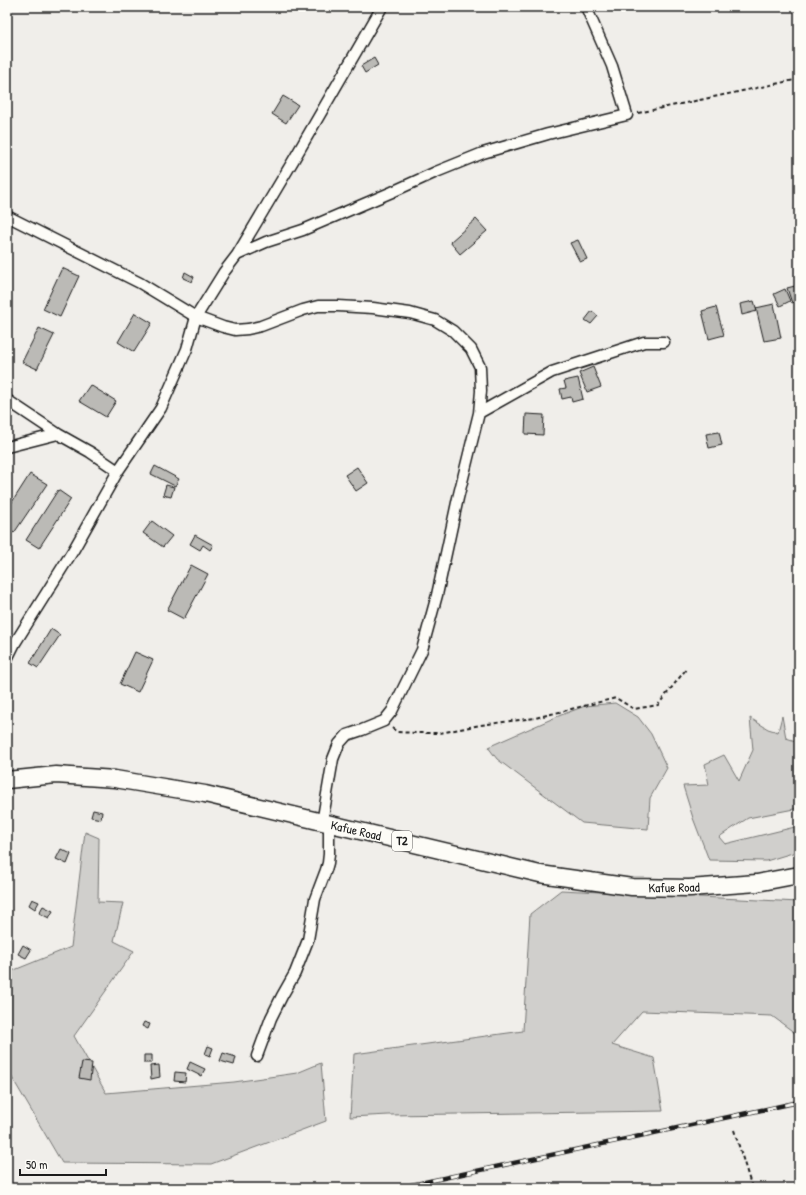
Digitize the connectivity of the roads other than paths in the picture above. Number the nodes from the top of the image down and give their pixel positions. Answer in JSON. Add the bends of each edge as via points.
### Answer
{"nodes":[{"id":1,"x":382,"y":7,"type":"edge"},
{"id":2,"x":586,"y":7,"type":"edge"},
{"id":3,"x":7,"y":216,"type":"edge"},
{"id":4,"x":237,"y":255,"type":"junction"},
{"id":5,"x":196,"y":318,"type":"junction"},
{"id":6,"x":664,"y":342,"type":"dead end"},
{"id":7,"x":7,"y":400,"type":"edge"},
{"id":8,"x":479,"y":413,"type":"junction"},
{"id":9,"x":58,"y":434,"type":"junction"},
{"id":10,"x":7,"y":447,"type":"edge"},
{"id":11,"x":118,"y":471,"type":"junction"},
{"id":12,"x":7,"y":659,"type":"edge"},
{"id":13,"x":7,"y":780,"type":"edge"},
{"id":14,"x":326,"y":823,"type":"junction"},
{"id":15,"x":799,"y":874,"type":"edge"},
{"id":16,"x":257,"y":1056,"type":"dead end"}],
"edges":[{"from":1,"to":4,"type":"street"},
{"from":2,"to":4,"type":"street","via":[[612,66],[627,115],[483,153],[304,230],[266,242]]},
{"from":3,"to":5,"type":"street","via":[[140,282]]},
{"from":4,"to":5,"type":"street"},
{"from":5,"to":8,"type":"street","via":[[235,330],[248,329],[318,306],[338,306],[410,313],[435,320],[453,331],[470,350],[480,367],[482,391]]},
{"from":5,"to":11,"type":"street","via":[[188,349],[161,408]]},
{"from":6,"to":8,"type":"street","via":[[644,342],[552,372]]},
{"from":7,"to":9,"type":"street"},
{"from":8,"to":14,"type":"street","via":[[422,650],[392,711],[384,721],[347,735],[339,744],[333,758]]},
{"from":9,"to":10,"type":"street"},
{"from":9,"to":11,"type":"street"},
{"from":11,"to":12,"type":"street"},
{"from":13,"to":14,"type":"highway","name":"Kafue Road","number":"T2","via":[[56,775],[115,779],[205,794]]},
{"from":14,"to":15,"type":"highway","name":"Kafue Road","number":"T2","via":[[540,874],[632,887],[689,888],[757,883]]},
{"from":14,"to":16,"type":"street","via":[[328,863],[315,899],[308,940],[295,973],[271,1018]]}]}
